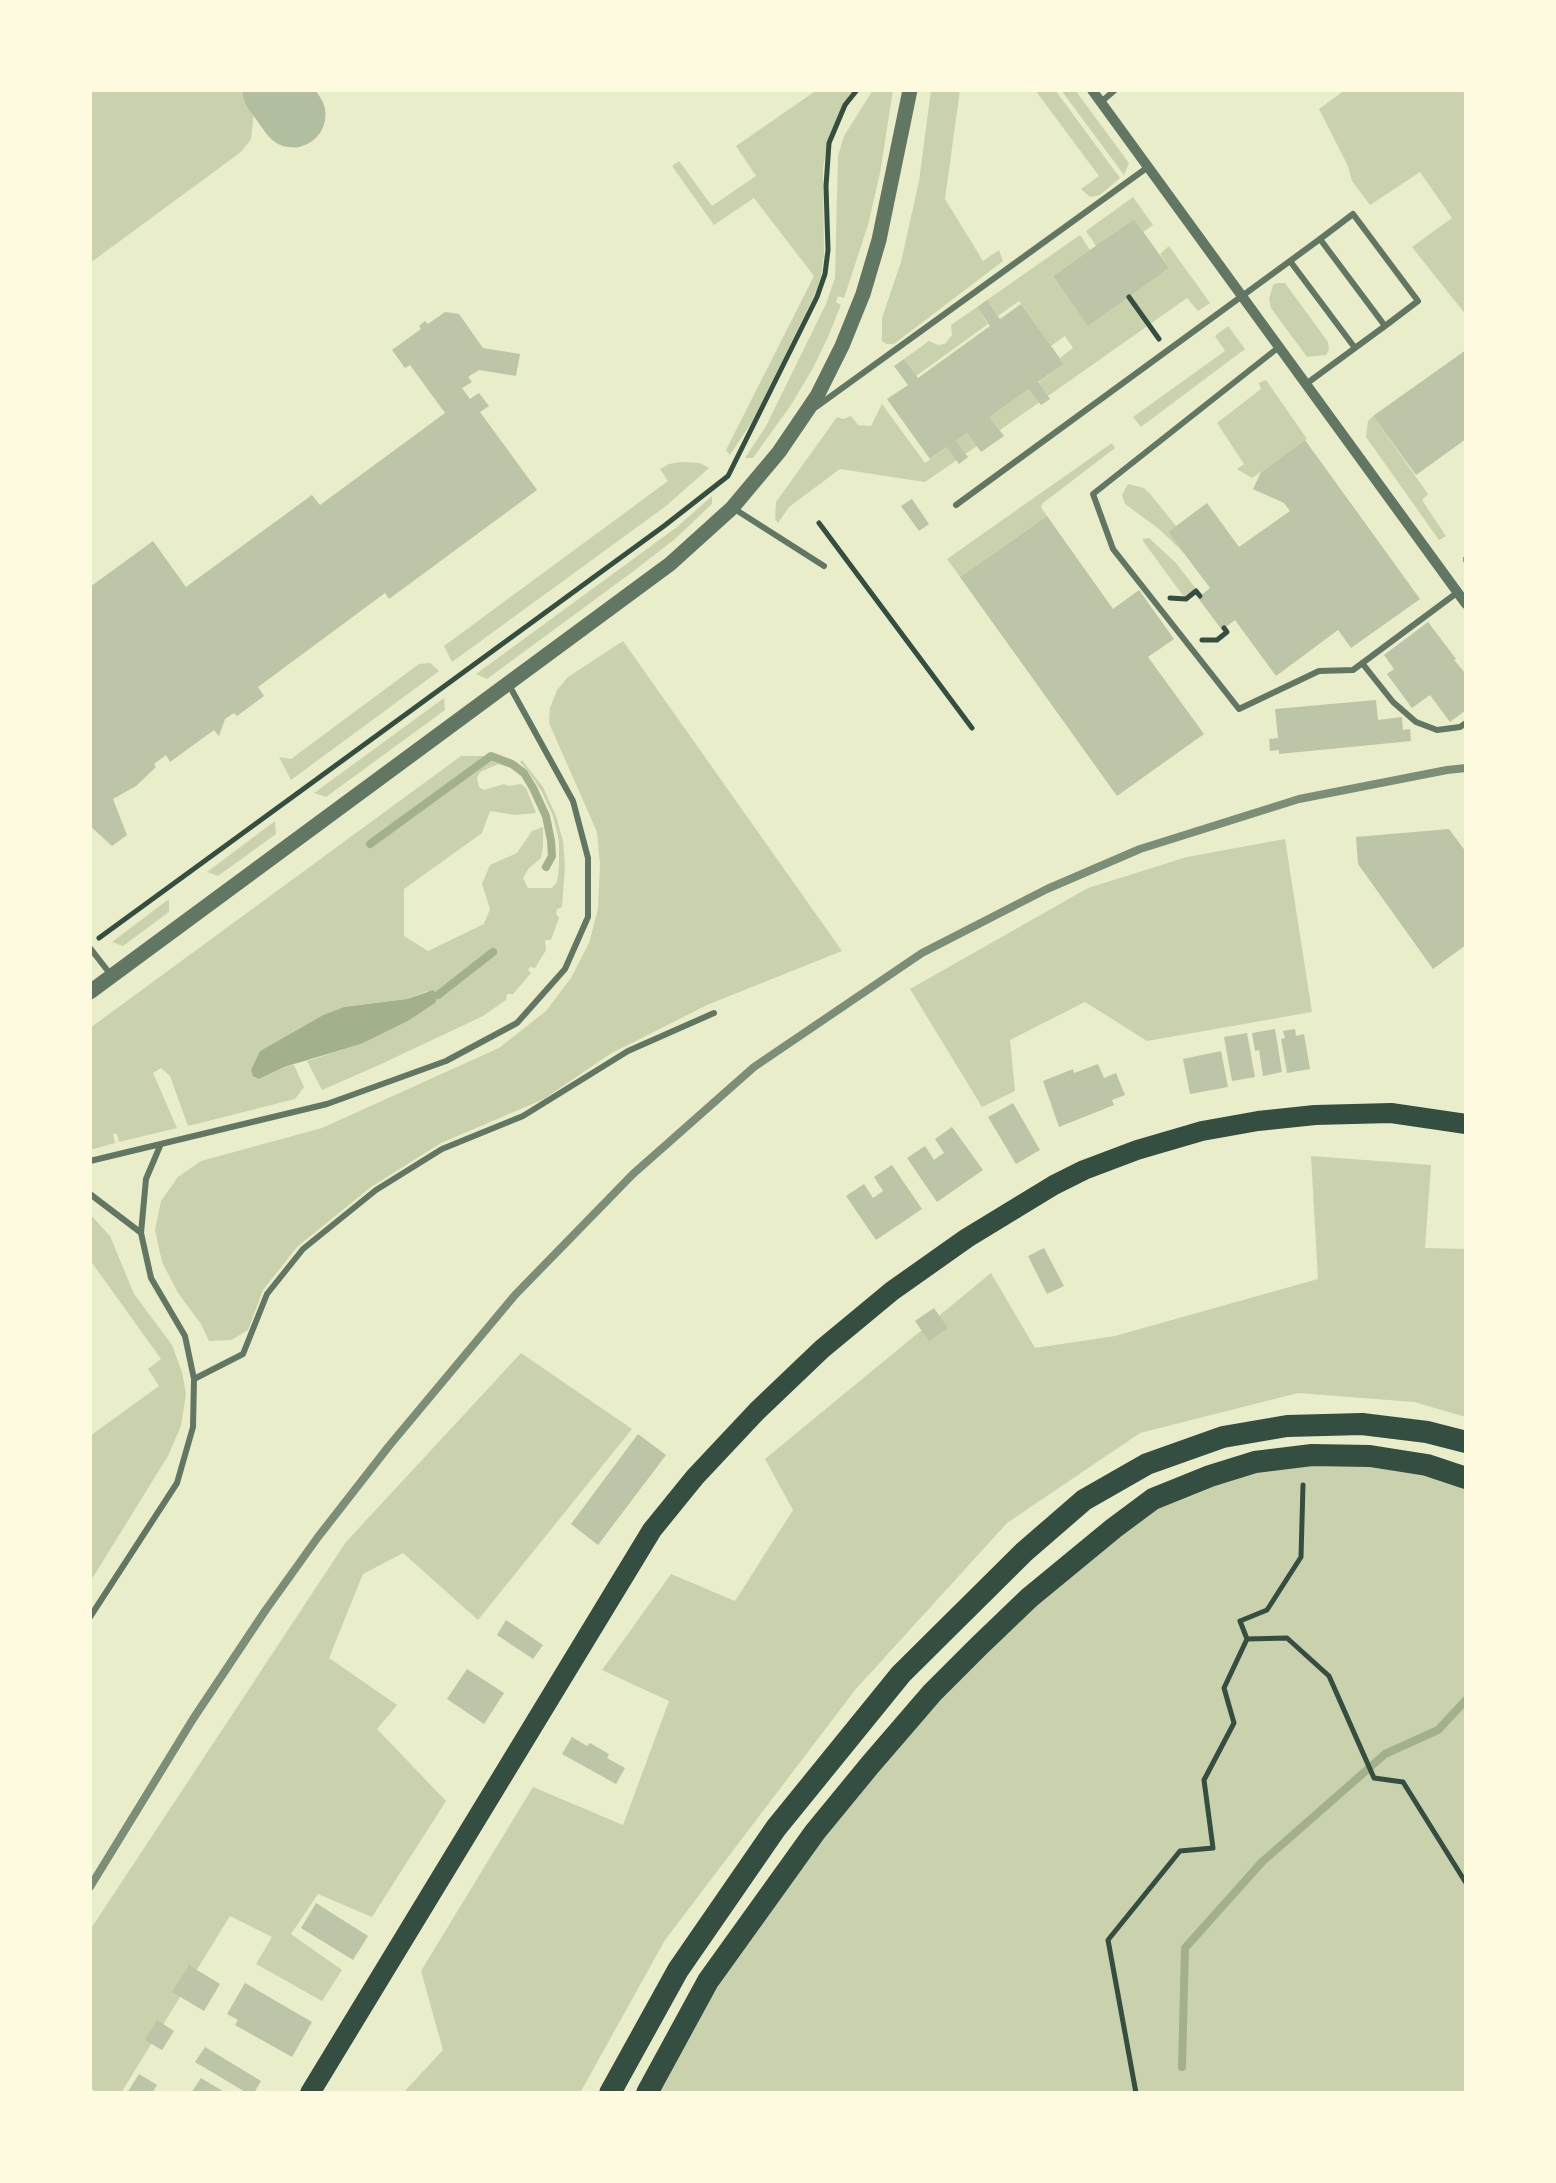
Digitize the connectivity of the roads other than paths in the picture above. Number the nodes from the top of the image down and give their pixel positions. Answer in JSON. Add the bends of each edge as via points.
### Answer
{"nodes":[{"id":1,"x":910,"y":90,"type":"edge"},
{"id":2,"x":1092,"y":90,"type":"edge"},
{"id":3,"x":1115,"y":90,"type":"edge"},
{"id":4,"x":1101,"y":102,"type":"junction"},
{"id":5,"x":1148,"y":167,"type":"junction"},
{"id":6,"x":1320,"y":240,"type":"junction"},
{"id":7,"x":1290,"y":261,"type":"junction"},
{"id":8,"x":1241,"y":298,"type":"junction"},
{"id":9,"x":1384,"y":326,"type":"junction"},
{"id":10,"x":1279,"y":346,"type":"junction"},
{"id":11,"x":1356,"y":348,"type":"junction"},
{"id":12,"x":1306,"y":384,"type":"junction"},
{"id":13,"x":803,"y":416,"type":"junction"},
{"id":14,"x":956,"y":505,"type":"dead end"},
{"id":15,"x":732,"y":508,"type":"junction"},
{"id":16,"x":824,"y":566,"type":"dead end"},
{"id":17,"x":1458,"y":592,"type":"junction"},
{"id":18,"x":1466,"y":604,"type":"edge"},
{"id":19,"x":1362,"y":664,"type":"junction"},
{"id":20,"x":508,"y":684,"type":"junction"},
{"id":21,"x":1466,"y":723,"type":"edge"},
{"id":22,"x":90,"y":946,"type":"edge"},
{"id":23,"x":112,"y":976,"type":"junction"},
{"id":24,"x":90,"y":992,"type":"edge"},
{"id":25,"x":714,"y":1012,"type":"dead end"},
{"id":26,"x":1466,"y":1124,"type":"edge"},
{"id":27,"x":161,"y":1144,"type":"junction"},
{"id":28,"x":90,"y":1162,"type":"edge"},
{"id":29,"x":90,"y":1194,"type":"edge"},
{"id":30,"x":141,"y":1232,"type":"junction"},
{"id":31,"x":194,"y":1379,"type":"junction"},
{"id":32,"x":1466,"y":1442,"type":"edge"},
{"id":33,"x":1466,"y":1478,"type":"edge"},
{"id":34,"x":90,"y":1617,"type":"edge"},
{"id":35,"x":310,"y":2093,"type":"edge"},
{"id":36,"x":610,"y":2093,"type":"edge"},
{"id":37,"x":647,"y":2093,"type":"edge"}],
"edges":[{"from":1,"to":13,"type":"street","via":[[863,294]]},
{"from":2,"to":4,"type":"street"},
{"from":3,"to":4,"type":"lane"},
{"from":4,"to":5,"type":"street"},
{"from":5,"to":8,"type":"street"},
{"from":5,"to":13,"type":"lane"},
{"from":6,"to":7,"type":"lane"},
{"from":6,"to":9,"type":"lane"},
{"from":6,"to":9,"type":"lane","via":[[1353,214],[1375,243],[1418,301]]},
{"from":7,"to":8,"type":"lane"},
{"from":7,"to":11,"type":"lane"},
{"from":8,"to":10,"type":"street"},
{"from":8,"to":14,"type":"lane"},
{"from":9,"to":11,"type":"lane"},
{"from":10,"to":12,"type":"street"},
{"from":10,"to":19,"type":"lane","via":[[1092,494],[1112,548],[1239,709],[1319,671]]},
{"from":11,"to":12,"type":"lane"},
{"from":12,"to":17,"type":"street"},
{"from":13,"to":15,"type":"street"},
{"from":15,"to":16,"type":"lane"},
{"from":15,"to":20,"type":"street","via":[[670,564]]},
{"from":17,"to":18,"type":"street"},
{"from":17,"to":19,"type":"lane"},
{"from":19,"to":21,"type":"lane","via":[[1416,722],[1437,730]]},
{"from":20,"to":23,"type":"street"},
{"from":20,"to":27,"type":"lane","via":[[573,801],[588,858],[588,917],[566,970],[517,1023],[446,1062],[328,1104]]},
{"from":22,"to":23,"type":"lane"},
{"from":23,"to":24,"type":"street"},
{"from":25,"to":31,"type":"lane","via":[[628,1051],[522,1116],[442,1149],[376,1190],[303,1249],[268,1294],[243,1354]]},
{"from":26,"to":35,"type":"main road","via":[[1390,1113],[1315,1115],[1202,1131],[1137,1150],[1084,1170],[966,1238],[822,1349],[652,1530]]},
{"from":27,"to":28,"type":"lane"},
{"from":27,"to":30,"type":"lane","via":[[146,1180]]},
{"from":29,"to":30,"type":"lane"},
{"from":30,"to":31,"type":"lane","via":[[151,1278],[185,1336]]},
{"from":31,"to":34,"type":"lane","via":[[193,1427],[177,1483]]},
{"from":32,"to":36,"type":"highway","via":[[1362,1424],[1287,1426],[1223,1437],[1147,1464],[1084,1500],[901,1674],[776,1828],[678,1970]]},
{"from":33,"to":37,"type":"highway","via":[[1370,1456],[1255,1462],[1153,1499],[1114,1528],[979,1646],[870,1764],[708,1981]]}]}
